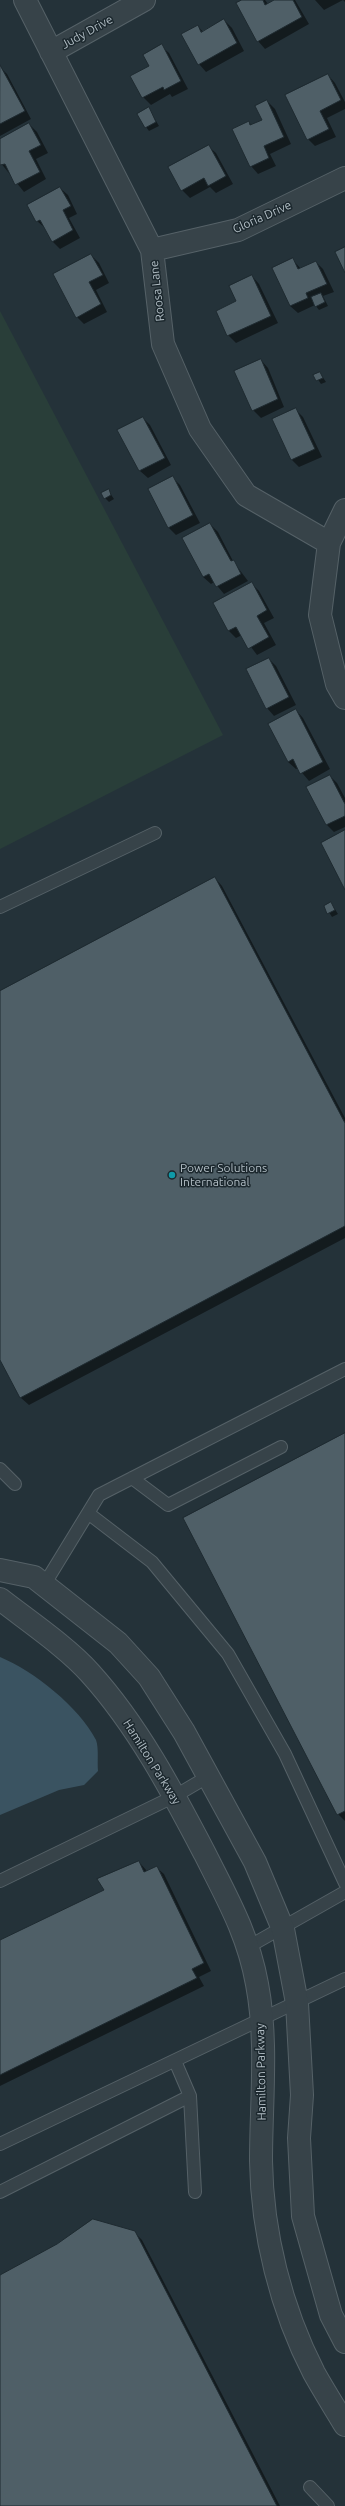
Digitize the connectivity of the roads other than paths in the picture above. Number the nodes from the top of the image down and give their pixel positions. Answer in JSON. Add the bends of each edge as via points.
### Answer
{"nodes":[{"id":1,"x":25,"y":0,"type":"edge"},
{"id":2,"x":144,"y":0,"type":"edge"},
{"id":3,"x":51,"y":52,"type":"junction"},
{"id":4,"x":345,"y":178,"type":"edge"},
{"id":5,"x":152,"y":250,"type":"junction"},
{"id":6,"x":345,"y":510,"type":"edge"},
{"id":7,"x":329,"y":543,"type":"junction"},
{"id":8,"x":345,"y":698,"type":"edge"},
{"id":9,"x":155,"y":834,"type":"dead end"},
{"id":10,"x":0,"y":907,"type":"edge"},
{"id":11,"x":345,"y":1369,"type":"edge"},
{"id":12,"x":280,"y":1447,"type":"dead end"},
{"id":13,"x":0,"y":1469,"type":"edge"},
{"id":14,"x":132,"y":1478,"type":"junction"},
{"id":15,"x":15,"y":1484,"type":"dead end"},
{"id":16,"x":88,"y":1513,"type":"junction"},
{"id":17,"x":0,"y":1570,"type":"edge"},
{"id":18,"x":44,"y":1585,"type":"junction"},
{"id":19,"x":0,"y":1599,"type":"edge"},
{"id":20,"x":209,"y":1776,"type":"junction"},
{"id":21,"x":175,"y":1796,"type":"junction"},
{"id":22,"x":0,"y":1881,"type":"edge"},
{"id":23,"x":345,"y":1883,"type":"edge"},
{"id":24,"x":345,"y":1892,"type":"edge"},
{"id":25,"x":283,"y":1929,"type":"junction"},
{"id":26,"x":248,"y":1947,"type":"junction"},
{"id":27,"x":345,"y":1979,"type":"edge"},
{"id":28,"x":297,"y":2003,"type":"junction"},
{"id":29,"x":260,"y":2020,"type":"junction"},
{"id":30,"x":175,"y":2061,"type":"junction"},
{"id":31,"x":190,"y":2096,"type":"junction"},
{"id":32,"x":0,"y":2144,"type":"edge"},
{"id":33,"x":0,"y":2192,"type":"edge"},
{"id":34,"x":195,"y":2192,"type":"dead end"},
{"id":35,"x":345,"y":2342,"type":"edge"},
{"id":36,"x":345,"y":2425,"type":"edge"},
{"id":37,"x":310,"y":2487,"type":"dead end"},
{"id":38,"x":328,"y":2506,"type":"edge"}],
"edges":[{"from":1,"to":3,"type":"street","name":"Roosa Lane"},
{"from":2,"to":3,"type":"street","name":"Judy Drive"},
{"from":3,"to":5,"type":"street","name":"Roosa Lane"},
{"from":4,"to":5,"type":"street","name":"Gloria Drive","via":[[238,230]]},
{"from":5,"to":7,"type":"street","name":"Roosa Lane","via":[[163,344],[200,429],[246,495]]},
{"from":6,"to":7,"type":"street"},
{"from":7,"to":8,"type":"street","via":[[320,615],[337,684]]},
{"from":9,"to":10,"type":"lane"},
{"from":11,"to":14,"type":"lane"},
{"from":12,"to":14,"type":"lane","via":[[168,1505]]},
{"from":13,"to":15,"type":"lane"},
{"from":14,"to":16,"type":"lane","via":[[99,1495]]},
{"from":16,"to":18,"type":"lane"},
{"from":16,"to":23,"type":"lane","via":[[152,1562],[228,1654],[285,1754]]},
{"from":17,"to":18,"type":"street","via":[[34,1577]]},
{"from":18,"to":20,"type":"street","via":[[118,1643],[149,1677]]},
{"from":19,"to":21,"type":"street","name":"Hamilton Parkway","via":[[89,1672],[131,1725]]},
{"from":20,"to":21,"type":"lane"},
{"from":20,"to":25,"type":"street","via":[[255,1862]]},
{"from":21,"to":22,"type":"lane"},
{"from":21,"to":26,"type":"street","name":"Hamilton Parkway","via":[[244,1934]]},
{"from":24,"to":25,"type":"lane"},
{"from":25,"to":26,"type":"lane"},
{"from":25,"to":28,"type":"street"},
{"from":26,"to":29,"type":"street","name":"Hamilton Parkway","via":[[257,1985]]},
{"from":27,"to":28,"type":"lane"},
{"from":28,"to":29,"type":"lane"},
{"from":28,"to":35,"type":"street","via":[[302,2095],[299,2138],[303,2216],[331,2315]]},
{"from":29,"to":30,"type":"lane"},
{"from":29,"to":36,"type":"street","name":"Hamilton Parkway","via":[[263,2049],[261,2163],[274,2266],[293,2325],[314,2372]]},
{"from":30,"to":31,"type":"lane"},
{"from":30,"to":32,"type":"lane"},
{"from":31,"to":33,"type":"lane"},
{"from":31,"to":34,"type":"lane"},
{"from":37,"to":38,"type":"lane"}]}
